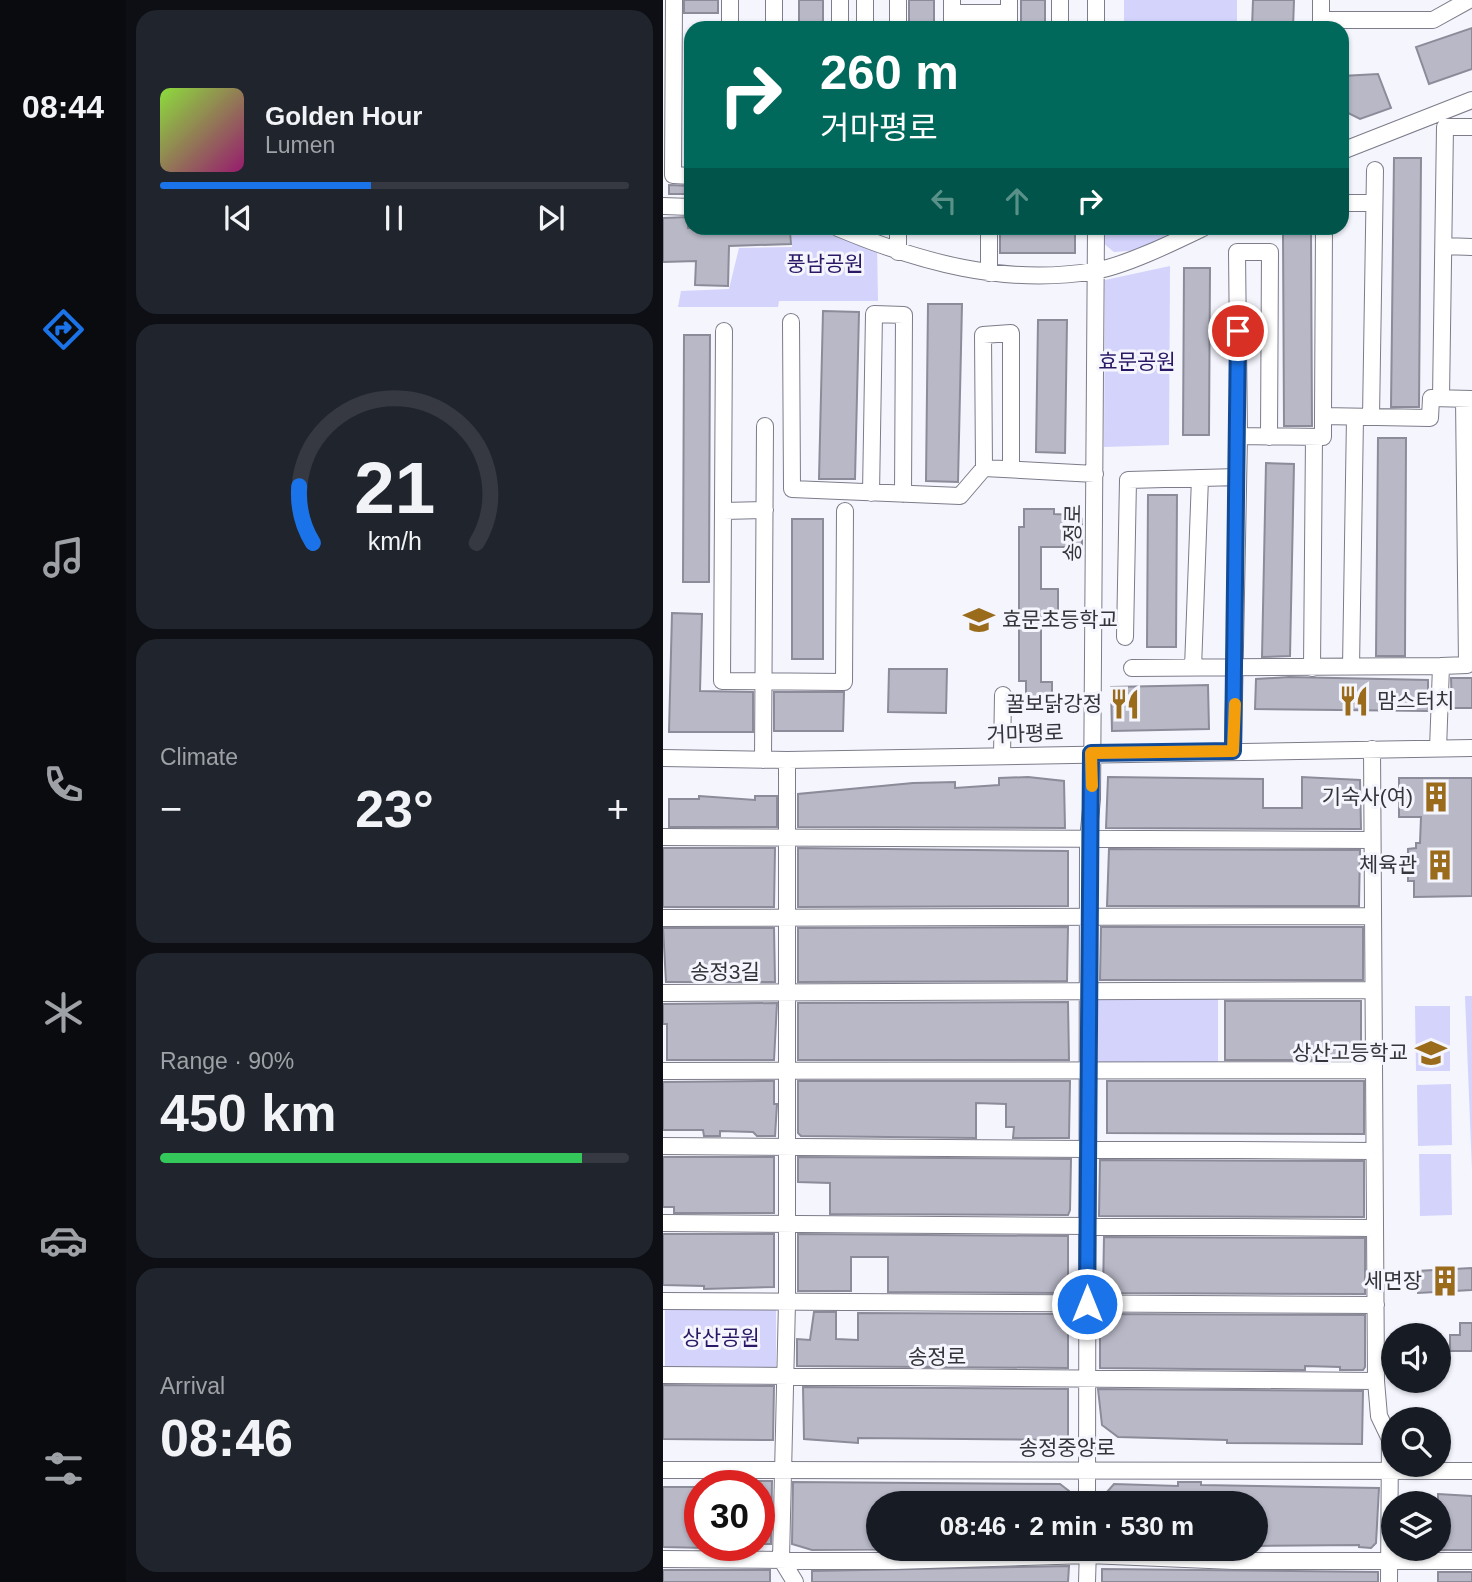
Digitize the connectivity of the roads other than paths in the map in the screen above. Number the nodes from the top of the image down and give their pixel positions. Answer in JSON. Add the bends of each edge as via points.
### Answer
{"nodes":[{"id":1,"x":674,"y":0,"type":"edge"},
{"id":2,"x":730,"y":0,"type":"edge"},
{"id":3,"x":774,"y":0,"type":"edge"},
{"id":4,"x":840,"y":0,"type":"edge"},
{"id":5,"x":865,"y":0,"type":"edge"},
{"id":6,"x":898,"y":0,"type":"edge"},
{"id":7,"x":1060,"y":0,"type":"edge"},
{"id":8,"x":1096,"y":0,"type":"edge"},
{"id":9,"x":1321,"y":0,"type":"edge"},
{"id":10,"x":1469,"y":0,"type":"edge"},
{"id":11,"x":952,"y":14,"type":"edge"},
{"id":12,"x":1009,"y":14,"type":"edge"},
{"id":13,"x":729,"y":21,"type":"edge"},
{"id":14,"x":774,"y":21,"type":"edge"},
{"id":15,"x":840,"y":21,"type":"edge"},
{"id":16,"x":865,"y":21,"type":"edge"},
{"id":17,"x":898,"y":21,"type":"edge"},
{"id":18,"x":1060,"y":21,"type":"edge"},
{"id":19,"x":1096,"y":21,"type":"edge"},
{"id":20,"x":1321,"y":21,"type":"edge"},
{"id":21,"x":1349,"y":23,"type":"edge"},
{"id":22,"x":1472,"y":100,"type":"edge"},
{"id":23,"x":1472,"y":127,"type":"edge"},
{"id":24,"x":1349,"y":148,"type":"edge"},
{"id":25,"x":1375,"y":170,"type":"dead end"},
{"id":26,"x":684,"y":176,"type":"edge"},
{"id":27,"x":1349,"y":203,"type":"edge"},
{"id":28,"x":1374,"y":203,"type":"junction"},
{"id":29,"x":663,"y":206,"type":"edge"},
{"id":30,"x":684,"y":207,"type":"edge"},
{"id":31,"x":868,"y":235,"type":"edge"},
{"id":32,"x":898,"y":235,"type":"edge"},
{"id":33,"x":989,"y":235,"type":"edge"},
{"id":34,"x":1096,"y":235,"type":"edge"},
{"id":35,"x":1186,"y":235,"type":"edge"},
{"id":36,"x":1324,"y":235,"type":"edge"},
{"id":37,"x":1444,"y":246,"type":"junction"},
{"id":38,"x":1472,"y":247,"type":"edge"},
{"id":39,"x":898,"y":252,"type":"junction"},
{"id":40,"x":1096,"y":271,"type":"junction"},
{"id":41,"x":989,"y":274,"type":"junction"},
{"id":42,"x":791,"y":322,"type":"dead end"},
{"id":43,"x":724,"y":331,"type":"dead end"},
{"id":44,"x":1441,"y":398,"type":"junction"},
{"id":45,"x":1468,"y":399,"type":"edge"},
{"id":46,"x":1323,"y":416,"type":"junction"},
{"id":47,"x":1363,"y":417,"type":"junction"},
{"id":48,"x":765,"y":426,"type":"dead end"},
{"id":49,"x":1239,"y":436,"type":"junction"},
{"id":50,"x":1269,"y":437,"type":"junction"},
{"id":51,"x":1313,"y":437,"type":"junction"},
{"id":52,"x":984,"y":468,"type":"junction"},
{"id":53,"x":1011,"y":469,"type":"junction"},
{"id":54,"x":1095,"y":474,"type":"junction"},
{"id":55,"x":1238,"y":477,"type":"junction"},
{"id":56,"x":1200,"y":478,"type":"junction"},
{"id":57,"x":871,"y":493,"type":"junction"},
{"id":58,"x":903,"y":494,"type":"junction"},
{"id":59,"x":765,"y":510,"type":"junction"},
{"id":60,"x":723,"y":511,"type":"junction"},
{"id":61,"x":845,"y":511,"type":"dead end"},
{"id":62,"x":1125,"y":637,"type":"dead end"},
{"id":63,"x":1441,"y":666,"type":"junction"},
{"id":64,"x":1351,"y":667,"type":"junction"},
{"id":65,"x":1132,"y":668,"type":"dead end"},
{"id":66,"x":1193,"y":668,"type":"junction"},
{"id":67,"x":1236,"y":668,"type":"junction"},
{"id":68,"x":1312,"y":668,"type":"junction"},
{"id":69,"x":764,"y":681,"type":"junction"},
{"id":70,"x":1003,"y":695,"type":"dead end"},
{"id":71,"x":1472,"y":748,"type":"edge"},
{"id":72,"x":1372,"y":749,"type":"junction"},
{"id":73,"x":1438,"y":749,"type":"junction"},
{"id":74,"x":1233,"y":751,"type":"junction"},
{"id":75,"x":1091,"y":753,"type":"junction"},
{"id":76,"x":1002,"y":756,"type":"junction"},
{"id":77,"x":663,"y":758,"type":"edge"},
{"id":78,"x":763,"y":760,"type":"junction"},
{"id":79,"x":787,"y":760,"type":"junction"},
{"id":80,"x":663,"y":837,"type":"edge"},
{"id":81,"x":788,"y":839,"type":"junction"},
{"id":82,"x":1088,"y":840,"type":"junction"},
{"id":83,"x":1371,"y":840,"type":"junction"},
{"id":84,"x":1372,"y":916,"type":"junction"},
{"id":85,"x":1088,"y":917,"type":"junction"},
{"id":86,"x":667,"y":918,"type":"edge"},
{"id":87,"x":788,"y":918,"type":"junction"},
{"id":88,"x":1373,"y":990,"type":"junction"},
{"id":89,"x":1088,"y":991,"type":"junction"},
{"id":90,"x":663,"y":993,"type":"edge"},
{"id":91,"x":788,"y":993,"type":"junction"},
{"id":92,"x":788,"y":1070,"type":"junction"},
{"id":93,"x":1088,"y":1070,"type":"junction"},
{"id":94,"x":1373,"y":1070,"type":"junction"},
{"id":95,"x":663,"y":1071,"type":"edge"},
{"id":96,"x":663,"y":1146,"type":"edge"},
{"id":97,"x":788,"y":1147,"type":"junction"},
{"id":98,"x":1088,"y":1149,"type":"junction"},
{"id":99,"x":1374,"y":1151,"type":"junction"},
{"id":100,"x":663,"y":1223,"type":"edge"},
{"id":101,"x":787,"y":1224,"type":"junction"},
{"id":102,"x":1087,"y":1226,"type":"junction"},
{"id":103,"x":1375,"y":1228,"type":"junction"},
{"id":104,"x":663,"y":1301,"type":"edge"},
{"id":105,"x":787,"y":1303,"type":"junction"},
{"id":106,"x":1087,"y":1304,"type":"junction"},
{"id":107,"x":1375,"y":1305,"type":"junction"},
{"id":108,"x":663,"y":1375,"type":"edge"},
{"id":109,"x":787,"y":1377,"type":"junction"},
{"id":110,"x":1087,"y":1379,"type":"junction"},
{"id":111,"x":1376,"y":1381,"type":"junction"},
{"id":112,"x":1381,"y":1420,"type":"edge"},
{"id":113,"x":1087,"y":1469,"type":"junction"},
{"id":114,"x":1381,"y":1469,"type":"edge"},
{"id":115,"x":663,"y":1470,"type":"edge"},
{"id":116,"x":784,"y":1470,"type":"junction"},
{"id":117,"x":1451,"y":1470,"type":"edge"},
{"id":118,"x":1472,"y":1471,"type":"edge"},
{"id":119,"x":1087,"y":1491,"type":"edge"},
{"id":120,"x":663,"y":1559,"type":"edge"},
{"id":121,"x":781,"y":1559,"type":"junction"},
{"id":122,"x":866,"y":1560,"type":"edge"},
{"id":123,"x":1451,"y":1560,"type":"edge"},
{"id":124,"x":1472,"y":1560,"type":"edge"},
{"id":125,"x":1088,"y":1561,"type":"edge"},
{"id":126,"x":1218,"y":1561,"type":"edge"},
{"id":127,"x":1390,"y":1561,"type":"joint"},
{"id":128,"x":795,"y":1582,"type":"edge"},
{"id":129,"x":1087,"y":1582,"type":"edge"},
{"id":130,"x":1389,"y":1582,"type":"edge"}],
"edges":[{"from":1,"to":26,"type":"street","via":[[673,175]]},
{"from":2,"to":13,"type":"street"},
{"from":3,"to":14,"type":"street"},
{"from":4,"to":15,"type":"street"},
{"from":5,"to":16,"type":"street"},
{"from":6,"to":17,"type":"street"},
{"from":7,"to":18,"type":"street"},
{"from":8,"to":19,"type":"street"},
{"from":9,"to":20,"type":"street"},
{"from":10,"to":21,"type":"street","via":[[1433,20]]},
{"from":11,"to":12,"type":"street"},
{"from":22,"to":24,"type":"street"},
{"from":23,"to":37,"type":"street","via":[[1445,127]]},
{"from":25,"to":28,"type":"street"},
{"from":27,"to":28,"type":"street"},
{"from":28,"to":47,"type":"street"},
{"from":29,"to":30,"type":"street"},
{"from":31,"to":39,"type":"street"},
{"from":32,"to":39,"type":"street"},
{"from":33,"to":41,"type":"street"},
{"from":34,"to":40,"type":"street","name":"송정로"},
{"from":35,"to":40,"type":"street"},
{"from":36,"to":46,"type":"street"},
{"from":37,"to":38,"type":"street"},
{"from":37,"to":44,"type":"street"},
{"from":39,"to":41,"type":"street"},
{"from":40,"to":41,"type":"street"},
{"from":40,"to":54,"type":"street","name":"송정로"},
{"from":42,"to":57,"type":"street","via":[[792,489]]},
{"from":43,"to":60,"type":"street"},
{"from":44,"to":45,"type":"street"},
{"from":44,"to":47,"type":"street","via":[[1431,398],[1430,418]]},
{"from":45,"to":63,"type":"street","via":[[1467,665]]},
{"from":46,"to":47,"type":"street"},
{"from":46,"to":51,"type":"street","via":[[1323,437]]},
{"from":47,"to":64,"type":"street"},
{"from":48,"to":59,"type":"street"},
{"from":49,"to":50,"type":"street"},
{"from":49,"to":50,"type":"street","via":[[1236,252],[1270,252]]},
{"from":49,"to":55,"type":"street"},
{"from":50,"to":51,"type":"street"},
{"from":51,"to":68,"type":"street"},
{"from":52,"to":53,"type":"street"},
{"from":52,"to":53,"type":"street","via":[[983,335],[1011,334]]},
{"from":52,"to":58,"type":"street","via":[[959,496]]},
{"from":53,"to":54,"type":"street"},
{"from":54,"to":75,"type":"street","name":"송정로"},
{"from":55,"to":56,"type":"street"},
{"from":55,"to":67,"type":"street"},
{"from":56,"to":62,"type":"street","via":[[1127,480]]},
{"from":56,"to":66,"type":"street"},
{"from":57,"to":58,"type":"street"},
{"from":57,"to":58,"type":"street","via":[[874,314],[904,315]]},
{"from":59,"to":60,"type":"street"},
{"from":59,"to":69,"type":"street"},
{"from":60,"to":69,"type":"street","via":[[722,681]]},
{"from":61,"to":69,"type":"street","via":[[844,681]]},
{"from":63,"to":64,"type":"street"},
{"from":63,"to":73,"type":"street"},
{"from":64,"to":68,"type":"street"},
{"from":65,"to":66,"type":"street"},
{"from":66,"to":67,"type":"street"},
{"from":67,"to":68,"type":"street"},
{"from":67,"to":74,"type":"street"},
{"from":69,"to":78,"type":"street"},
{"from":70,"to":76,"type":"street"},
{"from":71,"to":73,"type":"street","name":"거마평로"},
{"from":72,"to":73,"type":"street","name":"거마평로"},
{"from":72,"to":74,"type":"street","name":"거마평로"},
{"from":72,"to":83,"type":"street"},
{"from":74,"to":75,"type":"street","name":"거마평로"},
{"from":75,"to":76,"type":"street","name":"거마평로"},
{"from":75,"to":82,"type":"street","name":"송정로"},
{"from":76,"to":79,"type":"street","name":"거마평로"},
{"from":77,"to":78,"type":"street","name":"거마평로"},
{"from":78,"to":79,"type":"street","name":"거마평로"},
{"from":79,"to":81,"type":"street","name":"송정3길"},
{"from":80,"to":81,"type":"street"},
{"from":81,"to":82,"type":"street"},
{"from":81,"to":87,"type":"street","name":"송정3길"},
{"from":82,"to":83,"type":"street"},
{"from":82,"to":85,"type":"street","name":"송정로"},
{"from":83,"to":84,"type":"street"},
{"from":84,"to":85,"type":"street"},
{"from":84,"to":88,"type":"street"},
{"from":85,"to":87,"type":"street"},
{"from":85,"to":89,"type":"street","name":"송정로"},
{"from":86,"to":87,"type":"street"},
{"from":87,"to":91,"type":"street","name":"송정3길"},
{"from":88,"to":89,"type":"street"},
{"from":88,"to":94,"type":"street"},
{"from":89,"to":91,"type":"street"},
{"from":89,"to":93,"type":"street","name":"송정로"},
{"from":90,"to":91,"type":"street","name":"송정3길"},
{"from":91,"to":92,"type":"street","name":"송정3길"},
{"from":92,"to":93,"type":"street"},
{"from":92,"to":95,"type":"street"},
{"from":92,"to":97,"type":"street","name":"송정3길"},
{"from":93,"to":94,"type":"street"},
{"from":93,"to":98,"type":"street","name":"송정로"},
{"from":94,"to":99,"type":"street"},
{"from":96,"to":97,"type":"street"},
{"from":97,"to":98,"type":"street"},
{"from":97,"to":101,"type":"street","name":"송정3길"},
{"from":98,"to":99,"type":"street"},
{"from":98,"to":102,"type":"street","name":"송정로"},
{"from":99,"to":103,"type":"street"},
{"from":100,"to":101,"type":"street"},
{"from":101,"to":102,"type":"street"},
{"from":101,"to":105,"type":"street","name":"송정3길"},
{"from":102,"to":103,"type":"street"},
{"from":102,"to":106,"type":"street","name":"송정로"},
{"from":103,"to":107,"type":"street"},
{"from":104,"to":105,"type":"street"},
{"from":105,"to":106,"type":"street"},
{"from":105,"to":109,"type":"street","name":"송정3길"},
{"from":106,"to":107,"type":"street"},
{"from":106,"to":110,"type":"street","name":"송정로"},
{"from":107,"to":111,"type":"street"},
{"from":108,"to":109,"type":"street"},
{"from":109,"to":110,"type":"street","name":"송정로"},
{"from":109,"to":116,"type":"street","name":"송정3길"},
{"from":110,"to":111,"type":"street","name":"송정로"},
{"from":110,"to":113,"type":"street","name":"송정로"},
{"from":111,"to":112,"type":"street"},
{"from":113,"to":114,"type":"street","name":"송정중앙로"},
{"from":113,"to":116,"type":"street","name":"송정중앙로"},
{"from":113,"to":119,"type":"street","name":"송정로"},
{"from":115,"to":116,"type":"street","name":"송정중앙로"},
{"from":116,"to":121,"type":"street","name":"송정3길"},
{"from":117,"to":118,"type":"street","name":"송정중앙로"},
{"from":120,"to":121,"type":"street"},
{"from":121,"to":122,"type":"street"},
{"from":121,"to":128,"type":"street"},
{"from":123,"to":124,"type":"street"},
{"from":125,"to":129,"type":"street"},
{"from":126,"to":127,"type":"street"},
{"from":127,"to":130,"type":"street"}]}
